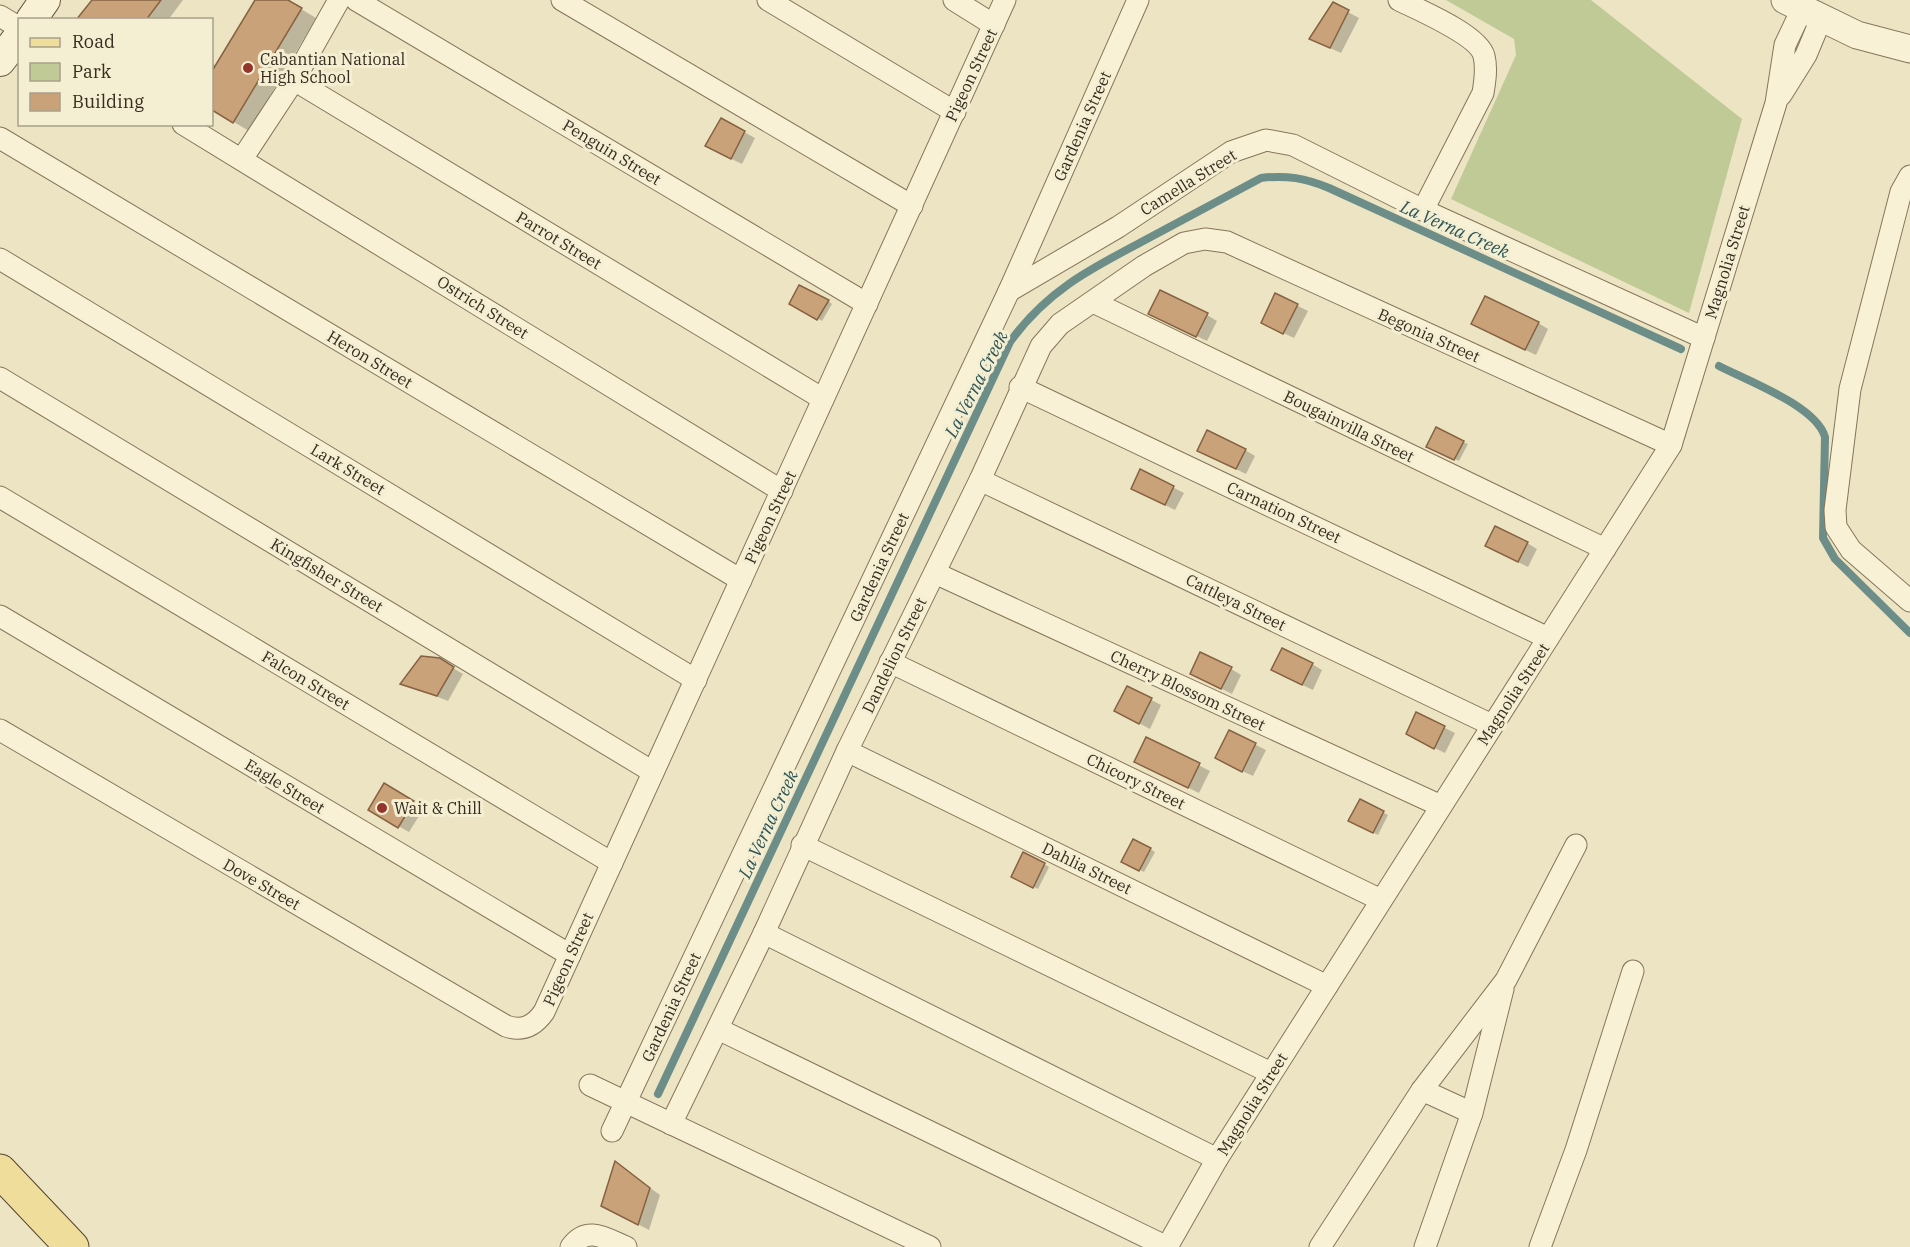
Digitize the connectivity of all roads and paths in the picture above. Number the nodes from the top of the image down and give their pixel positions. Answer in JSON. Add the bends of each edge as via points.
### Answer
{"nodes":[{"id":1,"x":45,"y":0,"type":"edge"},
{"id":2,"x":339,"y":0,"type":"edge"},
{"id":3,"x":356,"y":0,"type":"edge"},
{"id":4,"x":562,"y":0,"type":"edge"},
{"id":5,"x":768,"y":0,"type":"edge"},
{"id":6,"x":954,"y":0,"type":"edge"},
{"id":7,"x":1005,"y":0,"type":"edge"},
{"id":8,"x":1138,"y":0,"type":"edge"},
{"id":9,"x":1400,"y":0,"type":"edge"},
{"id":10,"x":1807,"y":8,"type":"edge"},
{"id":11,"x":0,"y":16,"type":"edge"},
{"id":12,"x":32,"y":18,"type":"edge"},
{"id":13,"x":994,"y":25,"type":"junction"},
{"id":14,"x":18,"y":27,"type":"edge"},
{"id":15,"x":18,"y":38,"type":"edge"},
{"id":16,"x":1910,"y":49,"type":"edge"},
{"id":17,"x":0,"y":61,"type":"edge"},
{"id":18,"x":294,"y":80,"type":"junction"},
{"id":19,"x":955,"y":112,"type":"junction"},
{"id":20,"x":186,"y":126,"type":"edge"},
{"id":21,"x":0,"y":138,"type":"edge"},
{"id":22,"x":242,"y":159,"type":"junction"},
{"id":23,"x":1910,"y":176,"type":"edge"},
{"id":24,"x":912,"y":206,"type":"junction"},
{"id":25,"x":1423,"y":210,"type":"junction"},
{"id":26,"x":1184,"y":243,"type":"joint"},
{"id":27,"x":0,"y":259,"type":"edge"},
{"id":28,"x":1009,"y":291,"type":"junction"},
{"id":29,"x":1093,"y":302,"type":"junction"},
{"id":30,"x":867,"y":304,"type":"junction"},
{"id":31,"x":1704,"y":338,"type":"junction"},
{"id":32,"x":0,"y":378,"type":"edge"},
{"id":33,"x":1020,"y":387,"type":"junction"},
{"id":34,"x":823,"y":399,"type":"junction"},
{"id":35,"x":1671,"y":445,"type":"junction"},
{"id":36,"x":980,"y":480,"type":"junction"},
{"id":37,"x":782,"y":491,"type":"junction"},
{"id":38,"x":0,"y":497,"type":"edge"},
{"id":39,"x":1605,"y":549,"type":"junction"},
{"id":40,"x":935,"y":573,"type":"junction"},
{"id":41,"x":741,"y":580,"type":"junction"},
{"id":42,"x":1910,"y":601,"type":"edge"},
{"id":43,"x":0,"y":616,"type":"edge"},
{"id":44,"x":1548,"y":638,"type":"junction"},
{"id":45,"x":890,"y":662,"type":"junction"},
{"id":46,"x":696,"y":680,"type":"junction"},
{"id":47,"x":1492,"y":725,"type":"junction"},
{"id":48,"x":0,"y":730,"type":"edge"},
{"id":49,"x":848,"y":750,"type":"junction"},
{"id":50,"x":653,"y":772,"type":"junction"},
{"id":51,"x":1441,"y":806,"type":"junction"},
{"id":52,"x":802,"y":845,"type":"junction"},
{"id":53,"x":1576,"y":845,"type":"dead end"},
{"id":54,"x":612,"y":863,"type":"junction"},
{"id":55,"x":1381,"y":900,"type":"junction"},
{"id":56,"x":764,"y":933,"type":"junction"},
{"id":57,"x":570,"y":955,"type":"junction"},
{"id":58,"x":1634,"y":971,"type":"dead end"},
{"id":59,"x":1506,"y":980,"type":"junction"},
{"id":60,"x":1327,"y":986,"type":"junction"},
{"id":61,"x":527,"y":1028,"type":"joint"},
{"id":62,"x":718,"y":1029,"type":"junction"},
{"id":63,"x":1271,"y":1073,"type":"junction"},
{"id":64,"x":590,"y":1085,"type":"dead end"},
{"id":65,"x":1422,"y":1090,"type":"junction"},
{"id":66,"x":626,"y":1102,"type":"junction"},
{"id":67,"x":1472,"y":1113,"type":"junction"},
{"id":68,"x":671,"y":1124,"type":"junction"},
{"id":69,"x":612,"y":1131,"type":"dead end"},
{"id":70,"x":1217,"y":1159,"type":"junction"},
{"id":71,"x":0,"y":1171,"type":"edge"},
{"id":72,"x":72,"y":1247,"type":"edge"},
{"id":73,"x":571,"y":1247,"type":"edge"},
{"id":74,"x":626,"y":1247,"type":"edge"},
{"id":75,"x":930,"y":1247,"type":"edge"},
{"id":76,"x":1167,"y":1247,"type":"edge"},
{"id":77,"x":1320,"y":1247,"type":"edge"},
{"id":78,"x":1425,"y":1247,"type":"edge"},
{"id":79,"x":1540,"y":1247,"type":"edge"}],
"edges":[{"from":1,"to":12,"type":"main road"},
{"from":2,"to":18,"type":"street"},
{"from":3,"to":30,"type":"street","name":"Penguin Street"},
{"from":4,"to":24,"type":"street"},
{"from":5,"to":19,"type":"street"},
{"from":6,"to":13,"type":"street"},
{"from":7,"to":13,"type":"street","name":"Pigeon Street"},
{"from":8,"to":28,"type":"street","name":"Gardenia Street"},
{"from":9,"to":25,"type":"street","via":[[1467,36],[1484,54],[1482,93]]},
{"from":10,"to":16,"type":"street","via":[[1877,42]]},
{"from":10,"to":31,"type":"street","name":"Magnolia Street","via":[[1806,56],[1776,103]]},
{"from":11,"to":14,"type":"street"},
{"from":13,"to":19,"type":"street","name":"Pigeon Street"},
{"from":15,"to":17,"type":"main road"},
{"from":18,"to":22,"type":"street"},
{"from":18,"to":34,"type":"street","name":"Parrot Street"},
{"from":19,"to":24,"type":"street","name":"Pigeon Street"},
{"from":20,"to":22,"type":"street","name":"Ostrich Street"},
{"from":21,"to":41,"type":"street","name":"Heron Street"},
{"from":22,"to":37,"type":"street","name":"Ostrich Street"},
{"from":23,"to":42,"type":"street","via":[[1901,192],[1850,389],[1834,510],[1836,527],[1851,550]]},
{"from":24,"to":30,"type":"street","name":"Pigeon Street"},
{"from":25,"to":28,"type":"street","name":"Camella Street","via":[[1293,145],[1266,140],[1232,152],[1118,227]]},
{"from":25,"to":31,"type":"street","name":"Camella Street"},
{"from":26,"to":29,"type":"street","name":"Dandelion Street"},
{"from":26,"to":35,"type":"street","name":"Begonia Street","via":[[1205,239],[1227,242]]},
{"from":27,"to":46,"type":"street","name":"Lark Street"},
{"from":28,"to":66,"type":"street","name":"Gardenia Street"},
{"from":29,"to":33,"type":"street","name":"Dandelion Street","via":[[1060,324],[1041,346]]},
{"from":29,"to":39,"type":"street","name":"Bougainvilla Street"},
{"from":30,"to":34,"type":"street","name":"Pigeon Street"},
{"from":31,"to":35,"type":"street","name":"Magnolia Street"},
{"from":32,"to":50,"type":"street","name":"Kingfisher Street"},
{"from":33,"to":36,"type":"street","name":"Dandelion Street"},
{"from":33,"to":44,"type":"street","name":"Carnation Street"},
{"from":34,"to":37,"type":"street","name":"Pigeon Street"},
{"from":35,"to":39,"type":"street","name":"Magnolia Street"},
{"from":36,"to":40,"type":"street","name":"Dandelion Street"},
{"from":36,"to":47,"type":"street","name":"Cattleya Street"},
{"from":37,"to":41,"type":"street","name":"Pigeon Street"},
{"from":38,"to":54,"type":"street","name":"Falcon Street"},
{"from":39,"to":44,"type":"street","name":"Magnolia Street"},
{"from":40,"to":45,"type":"street","name":"Dandelion Street"},
{"from":40,"to":51,"type":"street","name":"Cherry Blossom Street"},
{"from":41,"to":46,"type":"street","name":"Pigeon Street"},
{"from":43,"to":57,"type":"street","name":"Eagle Street"},
{"from":44,"to":47,"type":"street","name":"Magnolia Street"},
{"from":45,"to":49,"type":"street","name":"Dandelion Street"},
{"from":45,"to":55,"type":"street","name":"Chicory Street"},
{"from":46,"to":50,"type":"street","name":"Pigeon Street"},
{"from":47,"to":51,"type":"street","name":"Magnolia Street"},
{"from":48,"to":61,"type":"street","name":"Dove Street","via":[[506,1026]]},
{"from":49,"to":52,"type":"street","name":"Dandelion Street"},
{"from":49,"to":60,"type":"street","name":"Dahlia Street"},
{"from":50,"to":54,"type":"street","name":"Pigeon Street"},
{"from":51,"to":55,"type":"street","name":"Magnolia Street"},
{"from":52,"to":56,"type":"street","name":"Dandelion Street"},
{"from":52,"to":63,"type":"street"},
{"from":53,"to":59,"type":"street"},
{"from":54,"to":57,"type":"street","name":"Pigeon Street"},
{"from":55,"to":60,"type":"street","name":"Magnolia Street"},
{"from":56,"to":62,"type":"street","name":"Dandelion Street"},
{"from":56,"to":70,"type":"street"},
{"from":57,"to":61,"type":"street","name":"Pigeon Street","via":[[544,1012]]},
{"from":58,"to":79,"type":"street"},
{"from":59,"to":65,"type":"street"},
{"from":59,"to":67,"type":"street"},
{"from":60,"to":63,"type":"street","name":"Magnolia Street"},
{"from":62,"to":68,"type":"street","name":"Dandelion Street"},
{"from":62,"to":76,"type":"street"},
{"from":63,"to":70,"type":"street","name":"Magnolia Street"},
{"from":64,"to":66,"type":"street"},
{"from":65,"to":67,"type":"street"},
{"from":65,"to":77,"type":"street"},
{"from":66,"to":68,"type":"street"},
{"from":66,"to":69,"type":"street","name":"Gardenia Street"},
{"from":67,"to":78,"type":"street"},
{"from":68,"to":75,"type":"street"},
{"from":70,"to":76,"type":"street","name":"Magnolia Street"},
{"from":71,"to":72,"type":"main road"},
{"from":73,"to":74,"type":"street","via":[[582,1235],[595,1233]]}]}
